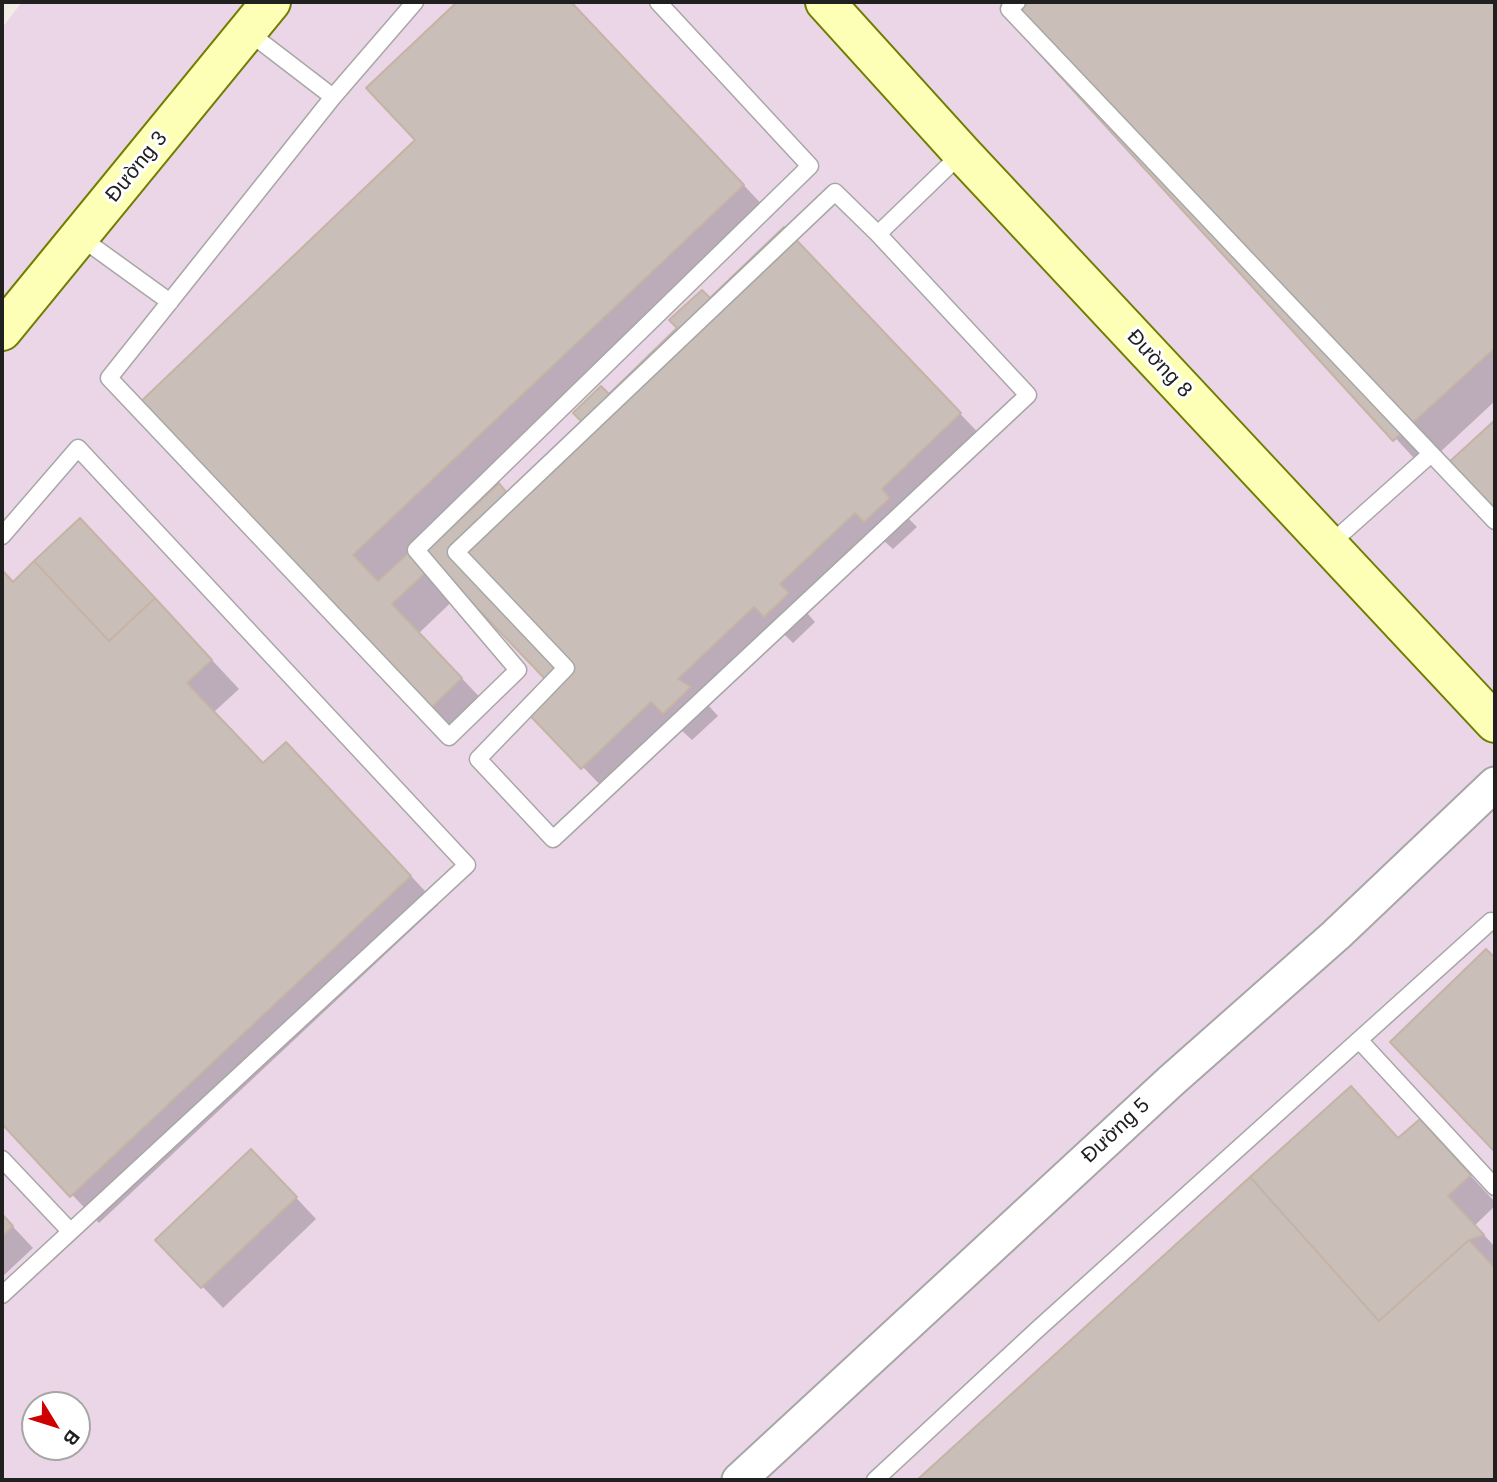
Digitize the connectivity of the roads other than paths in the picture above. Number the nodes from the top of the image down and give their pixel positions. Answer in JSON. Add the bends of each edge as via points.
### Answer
{"nodes":[{"id":1,"x":271,"y":2,"type":"edge"},
{"id":2,"x":415,"y":2,"type":"edge"},
{"id":3,"x":658,"y":2,"type":"edge"},
{"id":4,"x":1017,"y":2,"type":"edge"},
{"id":5,"x":841,"y":7,"type":"edge"},
{"id":6,"x":247,"y":31,"type":"junction"},
{"id":7,"x":333,"y":97,"type":"junction"},
{"id":8,"x":962,"y":153,"type":"junction"},
{"id":9,"x":878,"y":234,"type":"junction"},
{"id":10,"x":80,"y":237,"type":"junction"},
{"id":11,"x":170,"y":302,"type":"junction"},
{"id":12,"x":2,"y":331,"type":"edge"},
{"id":13,"x":1431,"y":454,"type":"junction"},
{"id":14,"x":1495,"y":522,"type":"edge"},
{"id":15,"x":2,"y":536,"type":"edge"},
{"id":16,"x":1329,"y":545,"type":"junction"},
{"id":17,"x":1495,"y":723,"type":"edge"},
{"id":18,"x":1495,"y":784,"type":"edge"},
{"id":19,"x":1490,"y":921,"type":"dead end"},
{"id":20,"x":1360,"y":1041,"type":"junction"},
{"id":21,"x":2,"y":1159,"type":"edge"},
{"id":22,"x":1495,"y":1187,"type":"edge"},
{"id":23,"x":70,"y":1231,"type":"junction"},
{"id":24,"x":2,"y":1295,"type":"edge"},
{"id":25,"x":739,"y":1480,"type":"edge"},
{"id":26,"x":874,"y":1480,"type":"edge"}],
"edges":[{"from":1,"to":6,"type":"street","name":"Đường 3"},
{"from":2,"to":7,"type":"lane"},
{"from":3,"to":11,"type":"lane","via":[[810,166],[415,550],[518,670],[449,737],[108,378]]},
{"from":4,"to":13,"type":"lane","via":[[1009,9]]},
{"from":5,"to":8,"type":"street","name":"Đường 8"},
{"from":6,"to":7,"type":"lane"},
{"from":6,"to":10,"type":"street","name":"Đường 3"},
{"from":7,"to":11,"type":"lane"},
{"from":8,"to":9,"type":"lane"},
{"from":8,"to":16,"type":"street","name":"Đường 8"},
{"from":9,"to":9,"type":"lane","via":[[835,192],[456,552],[566,668],[478,759],[553,839],[1028,395]]},
{"from":10,"to":11,"type":"lane"},
{"from":10,"to":12,"type":"street","name":"Đường 3"},
{"from":13,"to":14,"type":"lane"},
{"from":13,"to":16,"type":"lane"},
{"from":15,"to":23,"type":"lane","via":[[78,448],[467,865]]},
{"from":16,"to":17,"type":"street","name":"Đường 8"},
{"from":18,"to":25,"type":"street","name":"Đường 5"},
{"from":19,"to":20,"type":"lane"},
{"from":20,"to":22,"type":"lane"},
{"from":20,"to":26,"type":"lane"},
{"from":21,"to":23,"type":"lane"},
{"from":23,"to":24,"type":"lane"}]}
